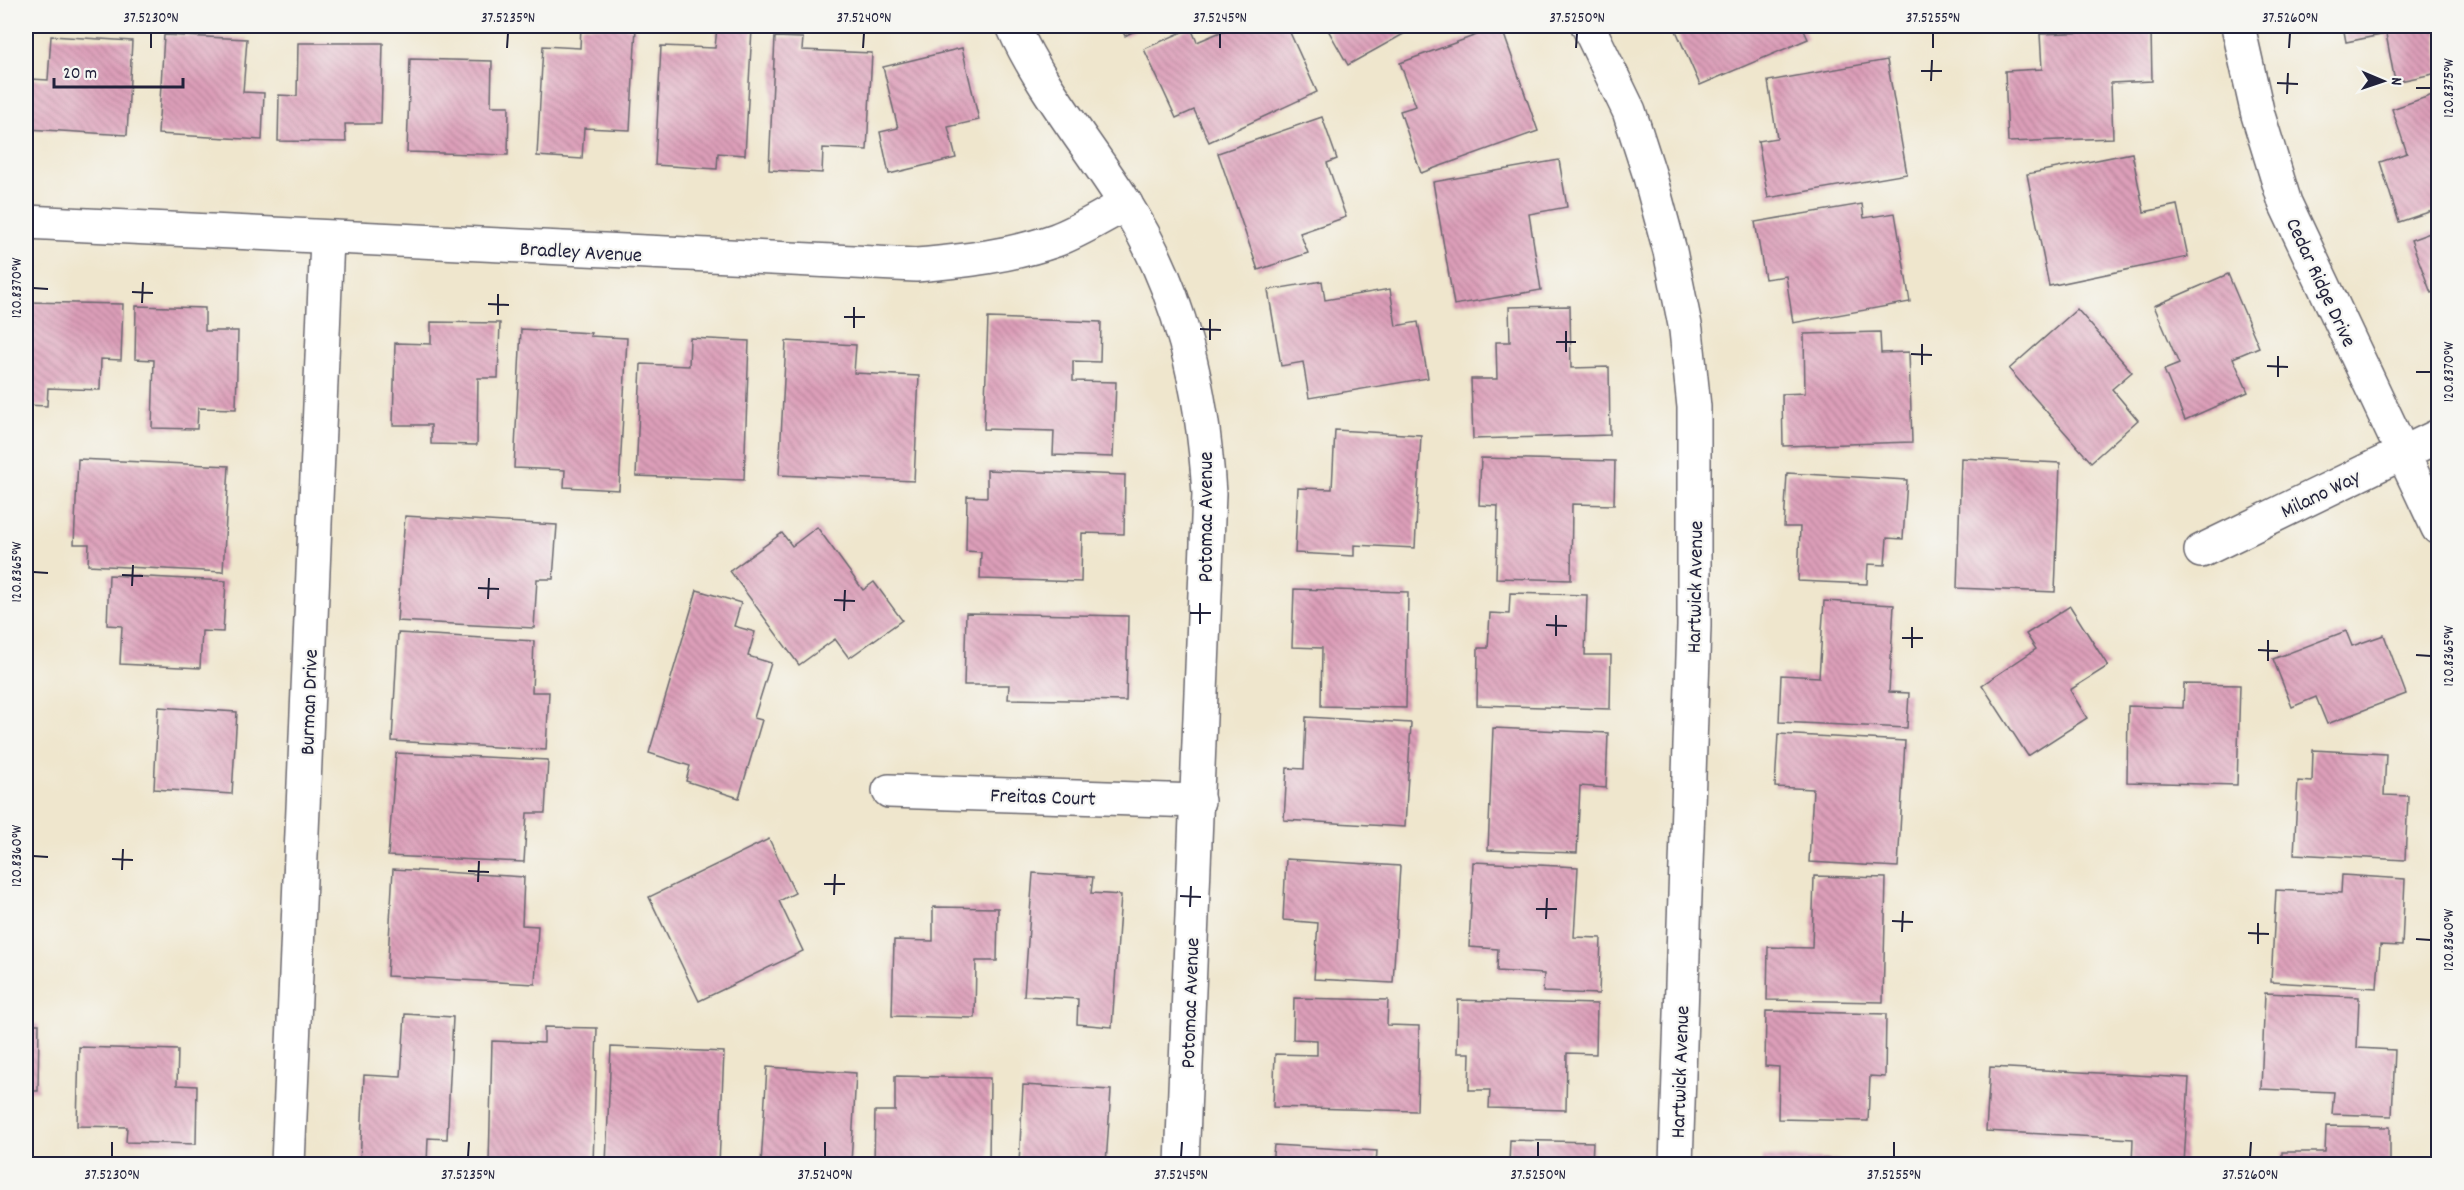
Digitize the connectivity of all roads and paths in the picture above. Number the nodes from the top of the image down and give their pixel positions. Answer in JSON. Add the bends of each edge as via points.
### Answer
{"nodes":[{"id":1,"x":1013,"y":26,"type":"edge"},
{"id":2,"x":1588,"y":26,"type":"edge"},
{"id":3,"x":2238,"y":26,"type":"edge"},
{"id":4,"x":1126,"y":204,"type":"junction"},
{"id":5,"x":26,"y":222,"type":"edge"},
{"id":6,"x":327,"y":238,"type":"junction"},
{"id":7,"x":2439,"y":436,"type":"edge"},
{"id":8,"x":2403,"y":453,"type":"junction"},
{"id":9,"x":2439,"y":528,"type":"edge"},
{"id":10,"x":2201,"y":551,"type":"dead end"},
{"id":11,"x":889,"y":791,"type":"dead end"},
{"id":12,"x":1198,"y":801,"type":"junction"},
{"id":13,"x":288,"y":1164,"type":"edge"},
{"id":14,"x":1182,"y":1164,"type":"edge"},
{"id":15,"x":1676,"y":1164,"type":"edge"}],
"edges":[{"from":1,"to":4,"type":"street","name":"Potomac Avenue","via":[[1072,125]]},
{"from":2,"to":15,"type":"street","name":"Hartwick Avenue","via":[[1629,111],[1649,173],[1686,330],[1694,407],[1694,626]]},
{"from":3,"to":8,"type":"street","name":"Cedar Ridge Drive","via":[[2258,115],[2285,203]]},
{"from":4,"to":6,"type":"street","name":"Bradley Avenue","via":[[1058,239],[1014,252],[916,265]]},
{"from":4,"to":12,"type":"street","name":"Potomac Avenue","via":[[1158,264],[1177,311],[1198,389],[1206,438],[1209,494]]},
{"from":5,"to":6,"type":"street","name":"Bradley Avenue"},
{"from":6,"to":13,"type":"street","name":"Burman Drive"},
{"from":7,"to":8,"type":"street","name":"Milano Way"},
{"from":8,"to":9,"type":"street","name":"Cedar Ridge Drive"},
{"from":8,"to":10,"type":"street","name":"Milano Way"},
{"from":11,"to":12,"type":"street","name":"Freitas Court"},
{"from":12,"to":14,"type":"street","name":"Potomac Avenue"}]}
